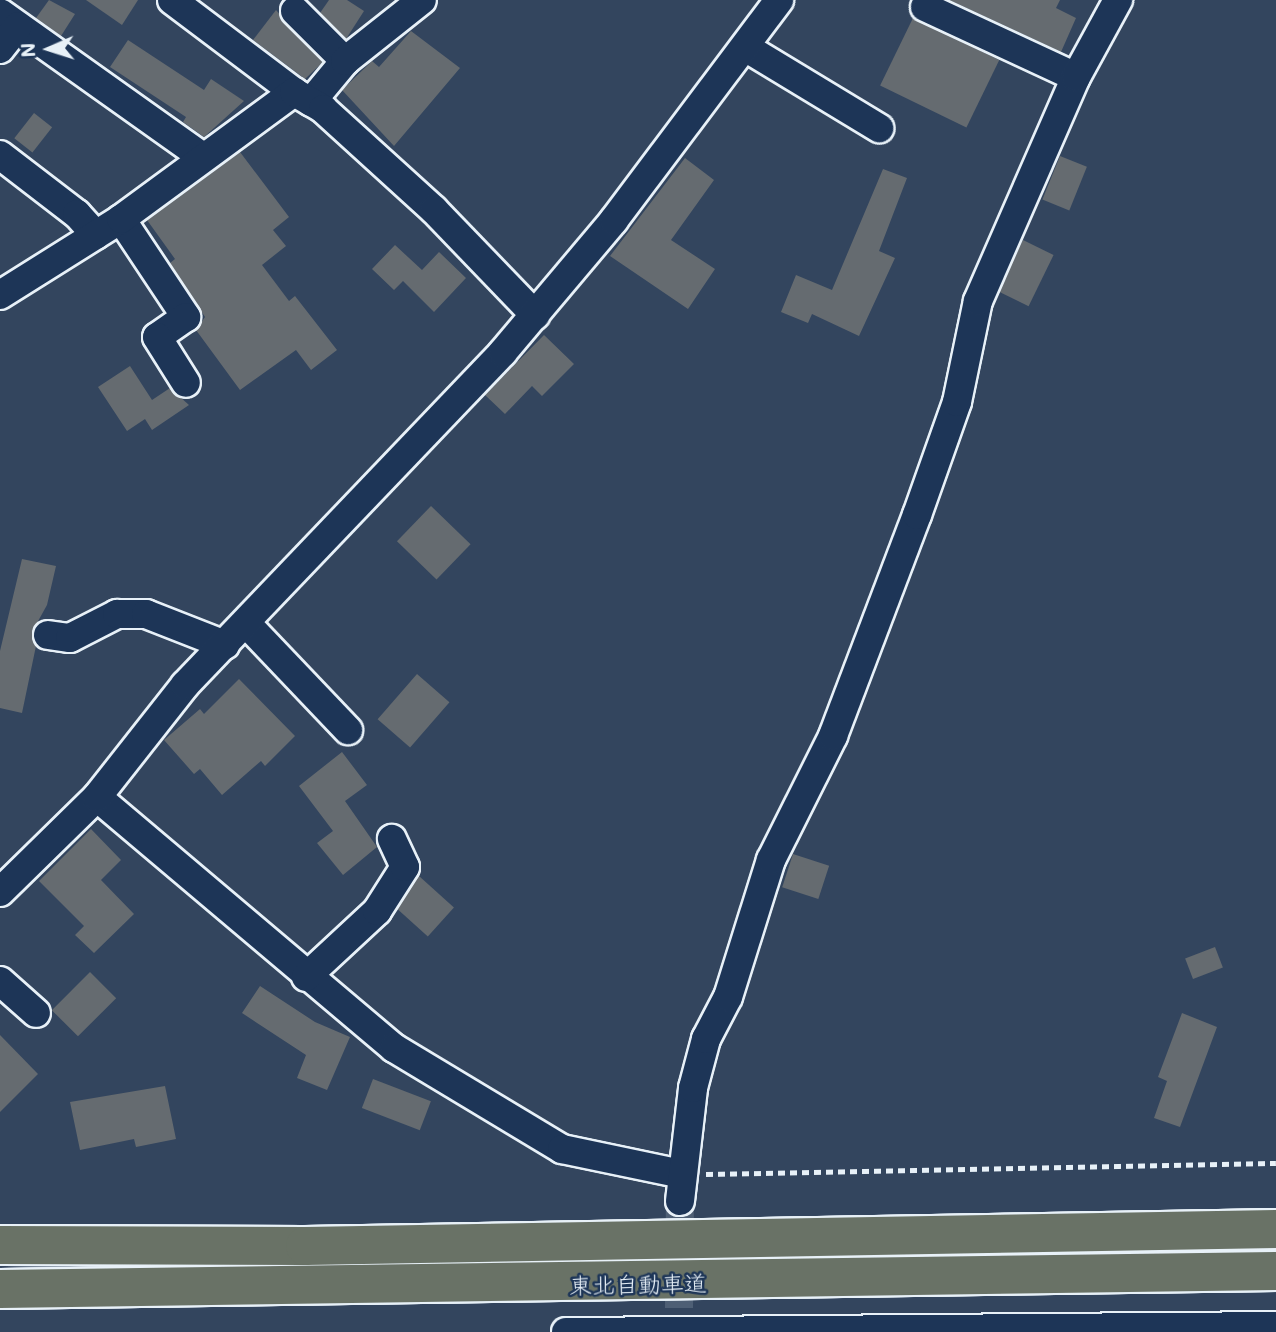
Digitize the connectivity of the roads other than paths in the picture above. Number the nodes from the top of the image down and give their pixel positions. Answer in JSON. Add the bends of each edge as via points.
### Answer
{"nodes":[{"id":1,"x":172,"y":0,"type":"edge"},
{"id":2,"x":422,"y":0,"type":"edge"},
{"id":3,"x":779,"y":0,"type":"edge"},
{"id":4,"x":1118,"y":0,"type":"edge"},
{"id":5,"x":925,"y":6,"type":"dead end"},
{"id":6,"x":295,"y":11,"type":"dead end"},
{"id":7,"x":9,"y":20,"type":"edge"},
{"id":8,"x":745,"y":47,"type":"junction"},
{"id":9,"x":0,"y":49,"type":"edge"},
{"id":10,"x":345,"y":61,"type":"junction"},
{"id":11,"x":1076,"y":77,"type":"junction"},
{"id":12,"x":302,"y":97,"type":"junction"},
{"id":13,"x":879,"y":128,"type":"dead end"},
{"id":14,"x":0,"y":155,"type":"edge"},
{"id":15,"x":203,"y":157,"type":"junction"},
{"id":16,"x":121,"y":219,"type":"junction"},
{"id":17,"x":96,"y":235,"type":"junction"},
{"id":18,"x":0,"y":295,"type":"edge"},
{"id":19,"x":534,"y":315,"type":"junction"},
{"id":20,"x":186,"y":383,"type":"dead end"},
{"id":21,"x":247,"y":623,"type":"junction"},
{"id":22,"x":48,"y":635,"type":"dead end"},
{"id":23,"x":225,"y":645,"type":"junction"},
{"id":24,"x":348,"y":730,"type":"dead end"},
{"id":25,"x":97,"y":797,"type":"junction"},
{"id":26,"x":392,"y":839,"type":"dead end"},
{"id":27,"x":0,"y":892,"type":"edge"},
{"id":28,"x":306,"y":977,"type":"junction"},
{"id":29,"x":0,"y":981,"type":"edge"},
{"id":30,"x":36,"y":1013,"type":"dead end"},
{"id":31,"x":1276,"y":1229,"type":"edge"},
{"id":32,"x":0,"y":1245,"type":"edge"},
{"id":33,"x":1276,"y":1271,"type":"edge"},
{"id":34,"x":0,"y":1289,"type":"edge"},
{"id":35,"x":679,"y":1320,"type":"edge"},
{"id":36,"x":1276,"y":1326,"type":"edge"},
{"id":37,"x":836,"y":1331,"type":"edge"},
{"id":38,"x":566,"y":1332,"type":"edge"},
{"id":39,"x":635,"y":1332,"type":"edge"}],
"edges":[{"from":1,"to":12,"type":"street"},
{"from":2,"to":10,"type":"street"},
{"from":3,"to":8,"type":"street"},
{"from":4,"to":11,"type":"street"},
{"from":5,"to":11,"type":"street"},
{"from":6,"to":10,"type":"street"},
{"from":7,"to":9,"type":"street"},
{"from":7,"to":15,"type":"street"},
{"from":8,"to":13,"type":"street"},
{"from":8,"to":19,"type":"street"},
{"from":10,"to":12,"type":"street"},
{"from":11,"to":28,"type":"street","via":[[978,301],[957,402],[917,515],[833,736],[771,860],[728,997],[706,1039],[681,1188],[537,1136],[394,1048]]},
{"from":12,"to":15,"type":"street"},
{"from":12,"to":19,"type":"street","via":[[434,210]]},
{"from":14,"to":17,"type":"street","via":[[77,214]]},
{"from":15,"to":16,"type":"street"},
{"from":16,"to":17,"type":"street"},
{"from":16,"to":20,"type":"street","via":[[186,317],[158,337]]},
{"from":17,"to":18,"type":"street"},
{"from":19,"to":21,"type":"street"},
{"from":21,"to":23,"type":"street"},
{"from":21,"to":24,"type":"street"},
{"from":22,"to":23,"type":"street","via":[[70,638],[117,614],[146,614]]},
{"from":23,"to":25,"type":"street","via":[[185,685]]},
{"from":25,"to":27,"type":"street"},
{"from":25,"to":28,"type":"street"},
{"from":26,"to":28,"type":"street","via":[[405,867],[377,911]]},
{"from":29,"to":30,"type":"street"},
{"from":31,"to":32,"type":"highway","name":"東北自動車道","via":[[305,1245]]},
{"from":33,"to":34,"type":"highway","name":"東北自動車道"},
{"from":35,"to":37,"type":"street"},
{"from":35,"to":39,"type":"street"},
{"from":36,"to":37,"type":"street"},
{"from":38,"to":39,"type":"street"}]}
